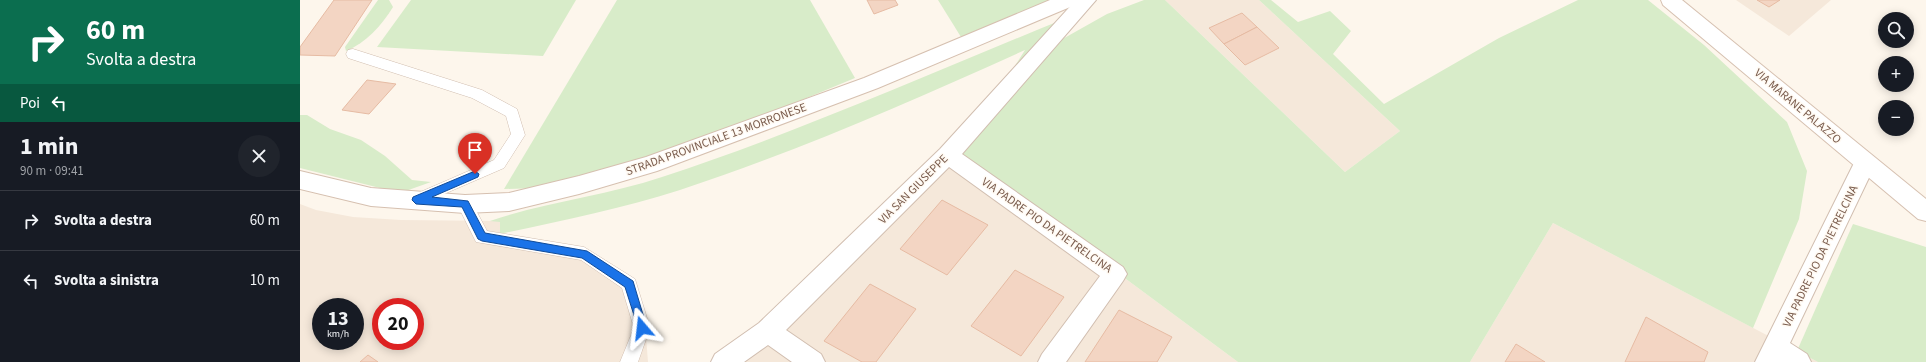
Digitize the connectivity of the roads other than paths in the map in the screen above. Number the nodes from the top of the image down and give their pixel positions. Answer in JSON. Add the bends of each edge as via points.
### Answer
{"nodes":[{"id":1,"x":1068,"y":0,"type":"edge"},
{"id":2,"x":1087,"y":0,"type":"edge"},
{"id":3,"x":1670,"y":0,"type":"edge"},
{"id":4,"x":353,"y":54,"type":"dead end"},
{"id":5,"x":948,"y":154,"type":"junction"},
{"id":6,"x":1865,"y":163,"type":"junction"},
{"id":7,"x":300,"y":180,"type":"edge"},
{"id":8,"x":416,"y":200,"type":"junction"},
{"id":9,"x":465,"y":204,"type":"junction"},
{"id":10,"x":1926,"y":212,"type":"edge"},
{"id":11,"x":768,"y":331,"type":"junction"},
{"id":12,"x":1771,"y":355,"type":"edge"},
{"id":13,"x":628,"y":362,"type":"edge"},
{"id":14,"x":724,"y":362,"type":"edge"},
{"id":15,"x":812,"y":362,"type":"edge"},
{"id":16,"x":1050,"y":362,"type":"edge"},
{"id":17,"x":1798,"y":362,"type":"edge"}],
"edges":[{"from":1,"to":9,"type":"street","name":"STRADA PROVINCIALE 13 MORRONESE","via":[[871,83],[650,165],[509,202]]},
{"from":2,"to":5,"type":"street","name":"VIA SAN GIUSEPPE"},
{"from":3,"to":6,"type":"street","name":"VIA MARANE PALAZZO"},
{"from":4,"to":8,"type":"lane","via":[[477,94],[512,113],[518,135],[499,164]]},
{"from":5,"to":11,"type":"street","name":"VIA SAN GIUSEPPE"},
{"from":5,"to":16,"type":"street","name":"VIA PADRE PIO DA PIETRELCINA","via":[[1115,274]]},
{"from":6,"to":10,"type":"street","name":"VIA MARANE PALAZZO"},
{"from":6,"to":12,"type":"street","name":"VIA PADRE PIO DA PIETRELCINA"},
{"from":7,"to":8,"type":"street","name":"STRADA PROVINCIALE 13 MORRONESE","via":[[371,197]]},
{"from":8,"to":9,"type":"street","name":"STRADA PROVINCIALE 13 MORRONESE"},
{"from":9,"to":13,"type":"lane","via":[[482,237],[584,254],[629,284],[642,328]]},
{"from":11,"to":14,"type":"street","name":"VIA SAN GIUSEPPE"},
{"from":11,"to":15,"type":"street"},
{"from":12,"to":17,"type":"street","name":"VIA PADRE PIO DA PIETRELCINA"}]}
